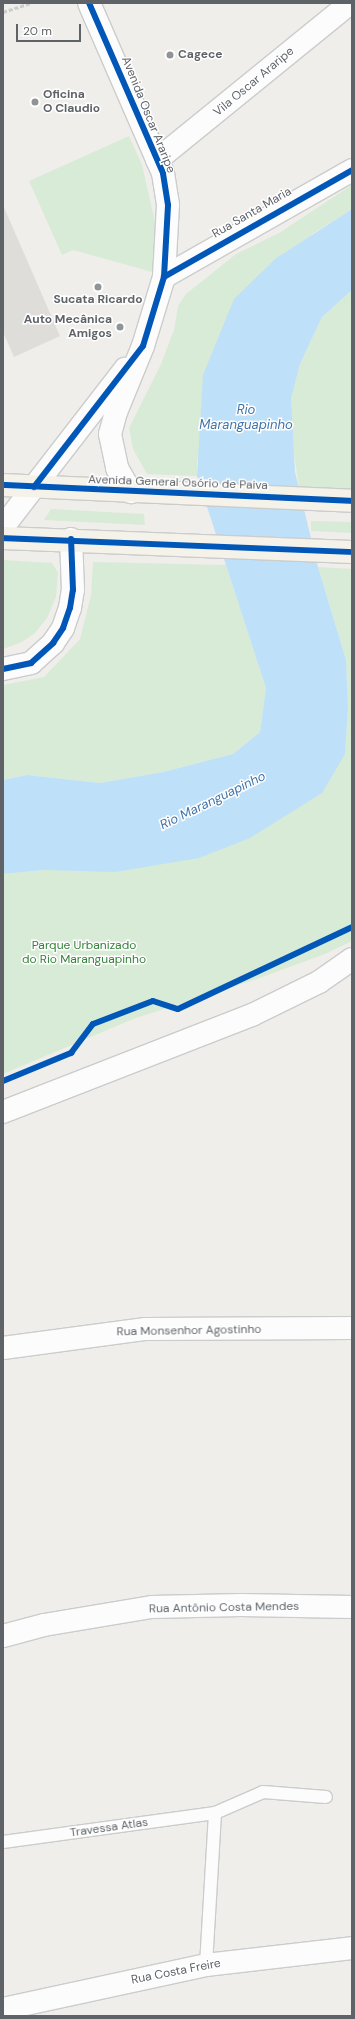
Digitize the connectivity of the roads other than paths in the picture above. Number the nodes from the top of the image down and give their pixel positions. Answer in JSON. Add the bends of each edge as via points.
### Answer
{"nodes":[{"id":1,"x":89,"y":3,"type":"edge"},
{"id":2,"x":350,"y":3,"type":"edge"},
{"id":3,"x":157,"y":160,"type":"junction"},
{"id":4,"x":352,"y":170,"type":"edge"},
{"id":5,"x":164,"y":277,"type":"junction"},
{"id":6,"x":143,"y":346,"type":"junction"},
{"id":7,"x":3,"y":485,"type":"edge"},
{"id":8,"x":34,"y":487,"type":"junction"},
{"id":9,"x":141,"y":492,"type":"junction"},
{"id":10,"x":352,"y":501,"type":"edge"},
{"id":11,"x":3,"y":527,"type":"edge"},
{"id":12,"x":3,"y":538,"type":"edge"},
{"id":13,"x":71,"y":540,"type":"junction"},
{"id":14,"x":352,"y":552,"type":"edge"},
{"id":15,"x":3,"y":669,"type":"edge"},
{"id":16,"x":352,"y":959,"type":"edge"},
{"id":17,"x":3,"y":1112,"type":"edge"},
{"id":18,"x":352,"y":1328,"type":"edge"},
{"id":19,"x":3,"y":1348,"type":"edge"},
{"id":20,"x":352,"y":1607,"type":"edge"},
{"id":21,"x":3,"y":1636,"type":"edge"},
{"id":22,"x":326,"y":1797,"type":"dead end"},
{"id":23,"x":215,"y":1813,"type":"junction"},
{"id":24,"x":3,"y":1842,"type":"edge"},
{"id":25,"x":352,"y":1948,"type":"edge"},
{"id":26,"x":206,"y":1965,"type":"junction"},
{"id":27,"x":3,"y":2009,"type":"edge"}],
"edges":[{"from":1,"to":3,"type":"street","name":"Avenida Oscar Araripe"},
{"from":2,"to":3,"type":"street","name":"Vila Oscar Araripe"},
{"from":3,"to":5,"type":"street","name":"Avenida Oscar Araripe","via":[[163,173],[168,205]]},
{"from":4,"to":5,"type":"street","name":"Rua Santa Maria"},
{"from":5,"to":6,"type":"street","name":"Avenida Oscar Araripe"},
{"from":6,"to":8,"type":"street","name":"Avenida Oscar Araripe"},
{"from":6,"to":9,"type":"street","name":"Avenida Oscar Araripe","via":[[116,412],[110,434],[117,468]]},
{"from":7,"to":8,"type":"main road","name":"Avenida General Osório de Paiva"},
{"from":8,"to":9,"type":"main road","name":"Avenida General Osório de Paiva"},
{"from":8,"to":11,"type":"street","name":"Avenida Oscar Araripe"},
{"from":9,"to":10,"type":"main road","name":"Avenida General Osório de Paiva"},
{"from":12,"to":13,"type":"main road"},
{"from":13,"to":14,"type":"main road"},
{"from":13,"to":15,"type":"street","via":[[73,590],[63,628],[53,643],[31,663]]},
{"from":16,"to":17,"type":"street","via":[[319,982],[252,1015]]},
{"from":18,"to":19,"type":"street","name":"Rua Monsenhor Agostinho","via":[[146,1329]]},
{"from":20,"to":21,"type":"street","name":"Rua Antônio Costa Mendes","via":[[152,1607]]},
{"from":22,"to":23,"type":"lane","name":"Travessa Atlas","via":[[263,1792]]},
{"from":23,"to":24,"type":"lane","name":"Travessa Atlas"},
{"from":23,"to":26,"type":"lane"},
{"from":25,"to":26,"type":"street","name":"Rua Costa Freire"},
{"from":26,"to":27,"type":"street","name":"Rua Costa Freire"}]}
